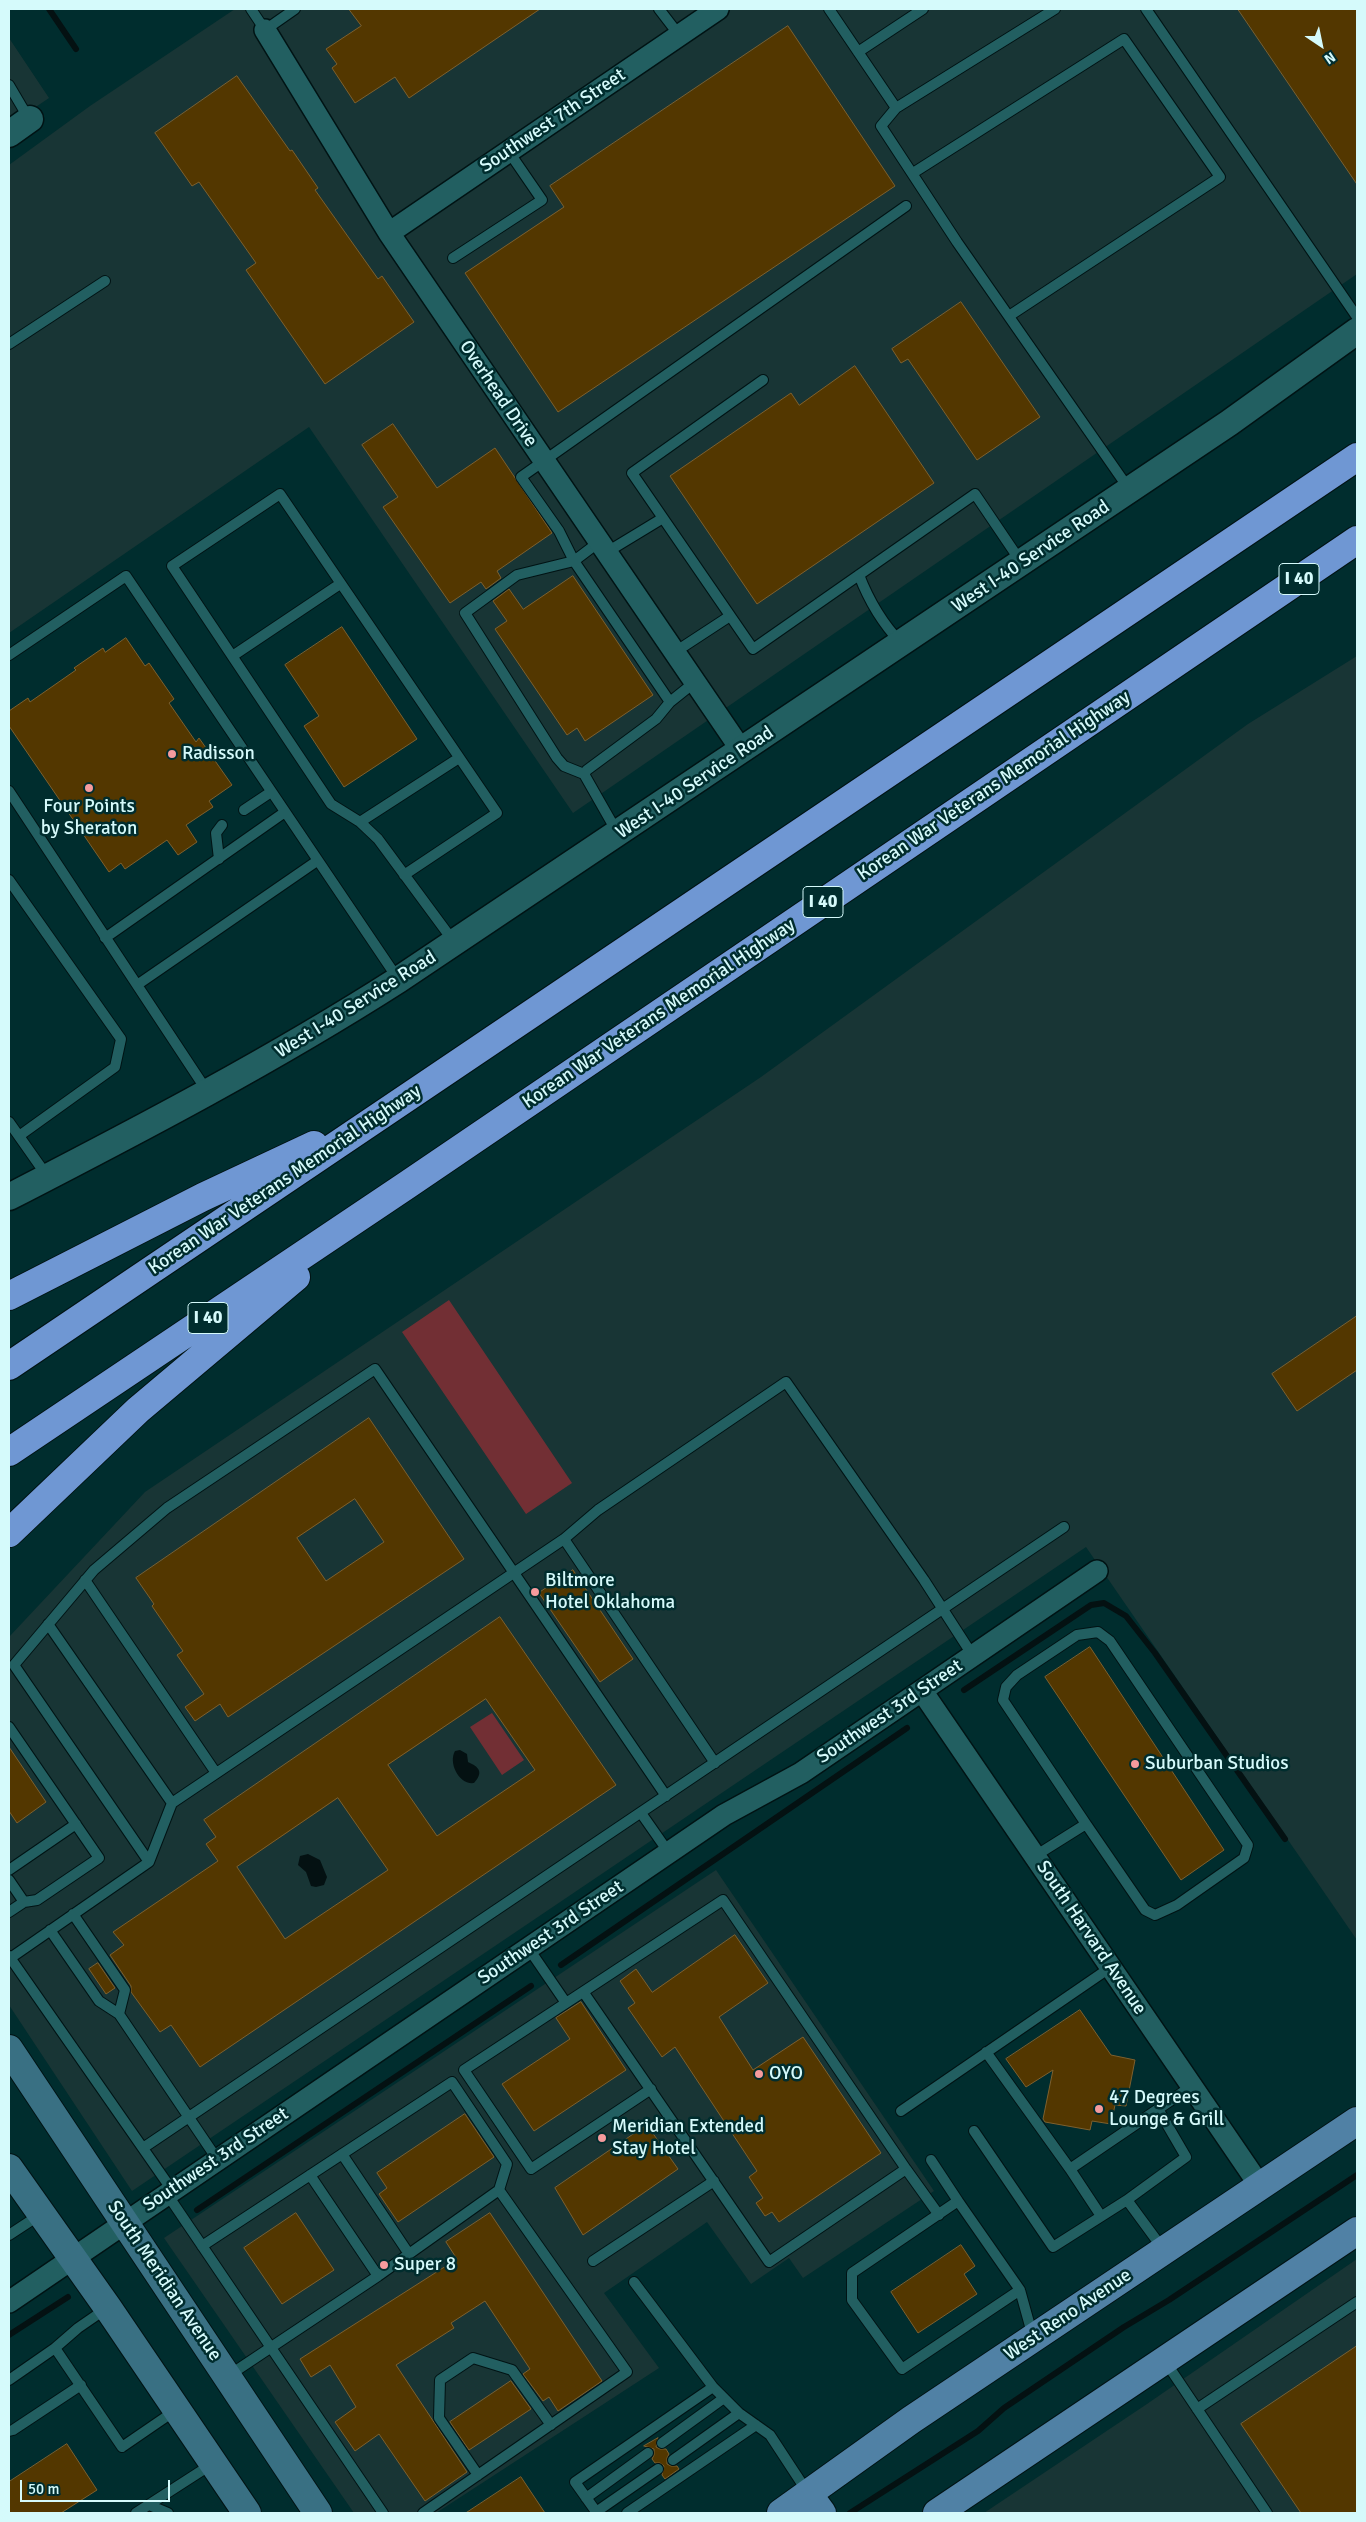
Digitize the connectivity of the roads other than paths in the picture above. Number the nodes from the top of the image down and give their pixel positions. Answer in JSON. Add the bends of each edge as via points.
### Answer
{"nodes":[{"id":1,"x":251,"y":9,"type":"edge"},
{"id":2,"x":295,"y":9,"type":"edge"},
{"id":3,"x":659,"y":9,"type":"edge"},
{"id":4,"x":718,"y":9,"type":"edge"},
{"id":5,"x":829,"y":9,"type":"edge"},
{"id":6,"x":923,"y":9,"type":"edge"},
{"id":7,"x":1055,"y":9,"type":"edge"},
{"id":8,"x":1146,"y":9,"type":"edge"},
{"id":9,"x":264,"y":30,"type":"junction"},
{"id":10,"x":679,"y":35,"type":"junction"},
{"id":11,"x":858,"y":52,"type":"junction"},
{"id":12,"x":9,"y":85,"type":"edge"},
{"id":13,"x":896,"y":108,"type":"junction"},
{"id":14,"x":19,"y":127,"type":"edge"},
{"id":15,"x":508,"y":152,"type":"junction"},
{"id":16,"x":913,"y":173,"type":"junction"},
{"id":17,"x":906,"y":206,"type":"dead end"},
{"id":18,"x":389,"y":233,"type":"junction"},
{"id":19,"x":453,"y":258,"type":"dead end"},
{"id":20,"x":105,"y":281,"type":"dead end"},
{"id":21,"x":1009,"y":316,"type":"junction"},
{"id":22,"x":1357,"y":317,"type":"edge"},
{"id":23,"x":1357,"y":331,"type":"edge"},
{"id":24,"x":9,"y":344,"type":"edge"},
{"id":25,"x":763,"y":380,"type":"dead end"},
{"id":26,"x":1357,"y":457,"type":"edge"},
{"id":27,"x":543,"y":460,"type":"junction"},
{"id":28,"x":1130,"y":490,"type":"junction"},
{"id":29,"x":663,"y":518,"type":"junction"},
{"id":30,"x":1357,"y":540,"type":"edge"},
{"id":31,"x":603,"y":547,"type":"junction"},
{"id":32,"x":574,"y":561,"type":"junction"},
{"id":33,"x":1022,"y":563,"type":"junction"},
{"id":34,"x":859,"y":575,"type":"junction"},
{"id":35,"x":340,"y":584,"type":"junction"},
{"id":36,"x":730,"y":616,"type":"junction"},
{"id":37,"x":894,"y":636,"type":"junction"},
{"id":38,"x":675,"y":652,"type":"junction"},
{"id":39,"x":9,"y":655,"type":"edge"},
{"id":40,"x":234,"y":656,"type":"junction"},
{"id":41,"x":695,"y":682,"type":"junction"},
{"id":42,"x":670,"y":702,"type":"junction"},
{"id":43,"x":742,"y":751,"type":"junction"},
{"id":44,"x":459,"y":758,"type":"junction"},
{"id":45,"x":584,"y":774,"type":"junction"},
{"id":46,"x":9,"y":791,"type":"edge"},
{"id":47,"x":271,"y":792,"type":"junction"},
{"id":48,"x":244,"y":810,"type":"dead end"},
{"id":49,"x":285,"y":812,"type":"junction"},
{"id":50,"x":360,"y":822,"type":"junction"},
{"id":51,"x":222,"y":825,"type":"dead end"},
{"id":52,"x":618,"y":834,"type":"junction"},
{"id":53,"x":219,"y":859,"type":"junction"},
{"id":54,"x":317,"y":861,"type":"junction"},
{"id":55,"x":404,"y":875,"type":"junction"},
{"id":56,"x":9,"y":880,"type":"edge"},
{"id":57,"x":105,"y":938,"type":"junction"},
{"id":58,"x":455,"y":943,"type":"junction"},
{"id":59,"x":398,"y":980,"type":"junction"},
{"id":60,"x":137,"y":986,"type":"junction"},
{"id":61,"x":208,"y":1093,"type":"junction"},
{"id":62,"x":397,"y":1106,"type":"junction"},
{"id":63,"x":9,"y":1122,"type":"edge"},
{"id":64,"x":19,"y":1136,"type":"junction"},
{"id":65,"x":48,"y":1177,"type":"junction"},
{"id":66,"x":406,"y":1185,"type":"junction"},
{"id":67,"x":9,"y":1197,"type":"edge"},
{"id":68,"x":9,"y":1296,"type":"edge"},
{"id":69,"x":9,"y":1366,"type":"edge"},
{"id":70,"x":9,"y":1452,"type":"edge"},
{"id":71,"x":1064,"y":1526,"type":"dead end"},
{"id":72,"x":9,"y":1533,"type":"edge"},
{"id":73,"x":564,"y":1539,"type":"junction"},
{"id":74,"x":1097,"y":1571,"type":"dead end"},
{"id":75,"x":513,"y":1573,"type":"junction"},
{"id":76,"x":86,"y":1580,"type":"junction"},
{"id":77,"x":942,"y":1609,"type":"junction"},
{"id":78,"x":48,"y":1624,"type":"junction"},
{"id":79,"x":973,"y":1656,"type":"junction"},
{"id":80,"x":922,"y":1691,"type":"junction"},
{"id":81,"x":9,"y":1727,"type":"edge"},
{"id":82,"x":715,"y":1762,"type":"junction"},
{"id":83,"x":216,"y":1773,"type":"junction"},
{"id":84,"x":666,"y":1796,"type":"junction"},
{"id":85,"x":172,"y":1803,"type":"junction"},
{"id":86,"x":641,"y":1813,"type":"junction"},
{"id":87,"x":76,"y":1824,"type":"junction"},
{"id":88,"x":1086,"y":1824,"type":"junction"},
{"id":89,"x":669,"y":1853,"type":"junction"},
{"id":90,"x":1034,"y":1856,"type":"junction"},
{"id":91,"x":149,"y":1862,"type":"junction"},
{"id":92,"x":9,"y":1870,"type":"edge"},
{"id":93,"x":9,"y":1880,"type":"edge"},
{"id":94,"x":24,"y":1902,"type":"junction"},
{"id":95,"x":9,"y":1912,"type":"edge"},
{"id":96,"x":73,"y":1914,"type":"junction"},
{"id":97,"x":50,"y":1930,"type":"junction"},
{"id":98,"x":529,"y":1949,"type":"junction"},
{"id":99,"x":9,"y":1957,"type":"edge"},
{"id":100,"x":1110,"y":1967,"type":"junction"},
{"id":101,"x":584,"y":1993,"type":"junction"},
{"id":102,"x":566,"y":2003,"type":"junction"},
{"id":103,"x":119,"y":2014,"type":"junction"},
{"id":104,"x":9,"y":2049,"type":"edge"},
{"id":105,"x":986,"y":2052,"type":"junction"},
{"id":106,"x":1192,"y":2086,"type":"junction"},
{"id":107,"x":651,"y":2089,"type":"junction"},
{"id":108,"x":1158,"y":2109,"type":"junction"},
{"id":109,"x":901,"y":2111,"type":"dead end"},
{"id":110,"x":189,"y":2117,"type":"junction"},
{"id":111,"x":1357,"y":2121,"type":"edge"},
{"id":112,"x":974,"y":2131,"type":"dead end"},
{"id":113,"x":143,"y":2148,"type":"junction"},
{"id":114,"x":342,"y":2154,"type":"junction"},
{"id":115,"x":218,"y":2159,"type":"junction"},
{"id":116,"x":931,"y":2160,"type":"dead end"},
{"id":117,"x":9,"y":2168,"type":"edge"},
{"id":118,"x":906,"y":2169,"type":"junction"},
{"id":119,"x":1070,"y":2170,"type":"junction"},
{"id":120,"x":310,"y":2175,"type":"junction"},
{"id":121,"x":714,"y":2181,"type":"junction"},
{"id":122,"x":1260,"y":2186,"type":"junction"},
{"id":123,"x":499,"y":2190,"type":"junction"},
{"id":124,"x":169,"y":2192,"type":"junction"},
{"id":125,"x":1127,"y":2200,"type":"junction"},
{"id":126,"x":958,"y":2201,"type":"junction"},
{"id":127,"x":41,"y":2214,"type":"junction"},
{"id":128,"x":939,"y":2215,"type":"junction"},
{"id":129,"x":1101,"y":2216,"type":"junction"},
{"id":130,"x":125,"y":2222,"type":"junction"},
{"id":131,"x":1357,"y":2231,"type":"edge"},
{"id":132,"x":9,"y":2235,"type":"edge"},
{"id":133,"x":202,"y":2246,"type":"junction"},
{"id":134,"x":1164,"y":2250,"type":"junction"},
{"id":135,"x":409,"y":2254,"type":"junction"},
{"id":136,"x":73,"y":2258,"type":"junction"},
{"id":137,"x":593,"y":2261,"type":"dead end"},
{"id":138,"x":378,"y":2276,"type":"junction"},
{"id":139,"x":634,"y":2282,"type":"dead end"},
{"id":140,"x":1020,"y":2290,"type":"junction"},
{"id":141,"x":9,"y":2302,"type":"edge"},
{"id":142,"x":1357,"y":2302,"type":"edge"},
{"id":143,"x":108,"y":2308,"type":"junction"},
{"id":144,"x":1033,"y":2338,"type":"junction"},
{"id":145,"x":271,"y":2347,"type":"junction"},
{"id":146,"x":55,"y":2348,"type":"junction"},
{"id":147,"x":1165,"y":2360,"type":"junction"},
{"id":148,"x":228,"y":2376,"type":"junction"},
{"id":149,"x":9,"y":2380,"type":"edge"},
{"id":150,"x":81,"y":2385,"type":"junction"},
{"id":151,"x":713,"y":2387,"type":"junction"},
{"id":152,"x":724,"y":2398,"type":"junction"},
{"id":153,"x":1197,"y":2409,"type":"junction"},
{"id":154,"x":176,"y":2410,"type":"junction"},
{"id":155,"x":739,"y":2413,"type":"junction"},
{"id":156,"x":756,"y":2424,"type":"junction"},
{"id":157,"x":551,"y":2425,"type":"junction"},
{"id":158,"x":11,"y":2430,"type":"edge"},
{"id":159,"x":9,"y":2442,"type":"edge"},
{"id":160,"x":662,"y":2443,"type":"dead end"},
{"id":161,"x":648,"y":2453,"type":"dead end"},
{"id":162,"x":673,"y":2460,"type":"dead end"},
{"id":163,"x":213,"y":2464,"type":"junction"},
{"id":164,"x":658,"y":2469,"type":"dead end"},
{"id":165,"x":478,"y":2475,"type":"junction"},
{"id":166,"x":586,"y":2498,"type":"junction"},
{"id":167,"x":815,"y":2504,"type":"edge"},
{"id":168,"x":149,"y":2505,"type":"junction"},
{"id":169,"x":596,"y":2512,"type":"edge"},
{"id":170,"x":136,"y":2513,"type":"edge"},
{"id":171,"x":168,"y":2513,"type":"edge"},
{"id":172,"x":247,"y":2513,"type":"edge"},
{"id":173,"x":318,"y":2513,"type":"edge"},
{"id":174,"x":383,"y":2513,"type":"edge"},
{"id":175,"x":423,"y":2513,"type":"edge"},
{"id":176,"x":627,"y":2513,"type":"edge"},
{"id":177,"x":781,"y":2513,"type":"edge"},
{"id":178,"x":937,"y":2513,"type":"edge"},
{"id":179,"x":1267,"y":2513,"type":"edge"}],
"edges":[{"from":1,"to":9,"type":"lane"},
{"from":2,"to":9,"type":"lane"},
{"from":3,"to":10,"type":"lane"},
{"from":4,"to":10,"type":"street","name":"Southwest 7th Street"},
{"from":5,"to":11,"type":"lane"},
{"from":6,"to":11,"type":"lane"},
{"from":7,"to":13,"type":"lane"},
{"from":8,"to":22,"type":"lane"},
{"from":9,"to":18,"type":"street","name":"Overhead Drive"},
{"from":10,"to":15,"type":"street","name":"Southwest 7th Street"},
{"from":11,"to":13,"type":"lane"},
{"from":12,"to":14,"type":"lane"},
{"from":13,"to":16,"type":"lane","via":[[881,126]]},
{"from":15,"to":18,"type":"street","name":"Southwest 7th Street"},
{"from":15,"to":19,"type":"lane","via":[[542,200]]},
{"from":16,"to":21,"type":"lane"},
{"from":16,"to":21,"type":"lane","via":[[1124,39],[1220,177]]},
{"from":17,"to":27,"type":"lane"},
{"from":18,"to":27,"type":"street","name":"Overhead Drive"},
{"from":20,"to":24,"type":"lane"},
{"from":21,"to":28,"type":"lane"},
{"from":23,"to":28,"type":"street","name":"West I-40 Service Road"},
{"from":25,"to":29,"type":"lane","via":[[632,473]]},
{"from":26,"to":62,"type":"highway","name":"Korean War Veterans Memorial Highway"},
{"from":27,"to":31,"type":"street","name":"Overhead Drive"},
{"from":27,"to":32,"type":"lane","via":[[521,477],[559,531]]},
{"from":28,"to":33,"type":"street","name":"West I-40 Service Road"},
{"from":29,"to":31,"type":"lane"},
{"from":29,"to":36,"type":"lane"},
{"from":30,"to":66,"type":"highway","name":"Korean War Veterans Memorial Highway","number":"I 40"},
{"from":31,"to":32,"type":"lane"},
{"from":31,"to":38,"type":"street","name":"Overhead Drive"},
{"from":32,"to":42,"type":"lane"},
{"from":32,"to":45,"type":"lane","via":[[517,575],[464,613],[557,758],[564,766]]},
{"from":33,"to":34,"type":"lane","via":[[976,494]]},
{"from":33,"to":37,"type":"street","name":"West I-40 Service Road"},
{"from":34,"to":36,"type":"lane","via":[[752,648]]},
{"from":34,"to":37,"type":"lane","via":[[870,604]]},
{"from":35,"to":40,"type":"lane"},
{"from":35,"to":40,"type":"lane","via":[[280,494],[172,566]]},
{"from":35,"to":44,"type":"lane"},
{"from":36,"to":38,"type":"lane"},
{"from":37,"to":43,"type":"street","name":"West I-40 Service Road"},
{"from":38,"to":41,"type":"street","name":"Overhead Drive"},
{"from":39,"to":47,"type":"lane","via":[[126,576]]},
{"from":40,"to":50,"type":"lane","via":[[331,804]]},
{"from":41,"to":42,"type":"lane"},
{"from":41,"to":43,"type":"street","name":"Overhead Drive"},
{"from":42,"to":45,"type":"lane","via":[[656,719]]},
{"from":43,"to":52,"type":"street","name":"West I-40 Service Road"},
{"from":44,"to":50,"type":"lane"},
{"from":44,"to":55,"type":"lane","via":[[497,813]]},
{"from":45,"to":52,"type":"lane"},
{"from":46,"to":57,"type":"lane"},
{"from":47,"to":48,"type":"lane"},
{"from":47,"to":49,"type":"lane"},
{"from":49,"to":53,"type":"lane"},
{"from":49,"to":54,"type":"lane"},
{"from":50,"to":55,"type":"lane","via":[[378,839]]},
{"from":51,"to":53,"type":"lane","via":[[216,833]]},
{"from":52,"to":58,"type":"street","name":"West I-40 Service Road"},
{"from":53,"to":57,"type":"lane"},
{"from":54,"to":59,"type":"lane"},
{"from":54,"to":60,"type":"lane"},
{"from":55,"to":58,"type":"lane"},
{"from":56,"to":64,"type":"lane","via":[[121,1039],[114,1067]]},
{"from":57,"to":60,"type":"lane"},
{"from":58,"to":59,"type":"street","name":"West I-40 Service Road"},
{"from":59,"to":61,"type":"street","name":"West I-40 Service Road"},
{"from":60,"to":61,"type":"lane"},
{"from":61,"to":65,"type":"street","name":"West I-40 Service Road"},
{"from":62,"to":68,"type":"highway","via":[[203,1197]]},
{"from":62,"to":69,"type":"highway","name":"Korean War Veterans Memorial Highway"},
{"from":63,"to":64,"type":"lane"},
{"from":64,"to":65,"type":"lane"},
{"from":65,"to":67,"type":"street","name":"West I-40 Service Road"},
{"from":66,"to":70,"type":"highway","name":"Korean War Veterans Memorial Highway","number":"I 40"},
{"from":66,"to":72,"type":"highway","via":[[138,1410]]},
{"from":71,"to":77,"type":"lane"},
{"from":73,"to":75,"type":"lane"},
{"from":73,"to":77,"type":"lane","via":[[598,1510],[786,1382]]},
{"from":73,"to":82,"type":"lane"},
{"from":74,"to":79,"type":"street","name":"Southwest 3rd Street"},
{"from":75,"to":76,"type":"lane","via":[[375,1369],[167,1508]]},
{"from":75,"to":83,"type":"lane"},
{"from":75,"to":84,"type":"lane"},
{"from":76,"to":78,"type":"lane"},
{"from":76,"to":83,"type":"lane"},
{"from":77,"to":79,"type":"lane"},
{"from":77,"to":82,"type":"lane"},
{"from":78,"to":85,"type":"lane"},
{"from":78,"to":91,"type":"lane","via":[[14,1665]]},
{"from":79,"to":80,"type":"street","name":"Southwest 3rd Street"},
{"from":80,"to":89,"type":"street","name":"Southwest 3rd Street","via":[[802,1773],[724,1814]]},
{"from":80,"to":90,"type":"street","name":"South Harvard Avenue"},
{"from":81,"to":87,"type":"lane"},
{"from":82,"to":84,"type":"lane"},
{"from":83,"to":85,"type":"lane"},
{"from":84,"to":86,"type":"lane"},
{"from":85,"to":91,"type":"lane"},
{"from":86,"to":89,"type":"lane"},
{"from":86,"to":110,"type":"lane"},
{"from":87,"to":92,"type":"lane"},
{"from":87,"to":94,"type":"lane","via":[[100,1858],[37,1900]]},
{"from":88,"to":88,"type":"lane","via":[[1145,1910],[1156,1915],[1177,1905],[1244,1858],[1248,1845],[1110,1641],[1098,1632],[1077,1635],[1017,1675],[1006,1687],[1003,1700]]},
{"from":88,"to":90,"type":"lane"},
{"from":89,"to":98,"type":"street","name":"Southwest 3rd Street"},
{"from":90,"to":100,"type":"street","name":"South Harvard Avenue"},
{"from":91,"to":96,"type":"lane"},
{"from":93,"to":94,"type":"lane"},
{"from":94,"to":95,"type":"lane"},
{"from":96,"to":97,"type":"lane"},
{"from":96,"to":103,"type":"lane","via":[[125,1990]]},
{"from":97,"to":99,"type":"lane"},
{"from":97,"to":103,"type":"lane","via":[[99,2001]]},
{"from":98,"to":102,"type":"lane"},
{"from":98,"to":115,"type":"street","name":"Southwest 3rd Street"},
{"from":99,"to":113,"type":"lane"},
{"from":100,"to":105,"type":"lane"},
{"from":100,"to":106,"type":"street","name":"South Harvard Avenue"},
{"from":101,"to":102,"type":"lane"},
{"from":101,"to":107,"type":"lane"},
{"from":101,"to":118,"type":"lane","via":[[722,1900]]},
{"from":102,"to":107,"type":"lane","via":[[464,2070],[531,2169]]},
{"from":103,"to":110,"type":"lane"},
{"from":104,"to":130,"type":"main road","name":"South Meridian Avenue"},
{"from":105,"to":109,"type":"lane"},
{"from":105,"to":119,"type":"lane"},
{"from":106,"to":108,"type":"lane"},
{"from":106,"to":122,"type":"street","name":"South Harvard Avenue"},
{"from":107,"to":121,"type":"lane"},
{"from":108,"to":119,"type":"lane"},
{"from":108,"to":125,"type":"lane","via":[[1186,2157]]},
{"from":110,"to":113,"type":"lane"},
{"from":110,"to":115,"type":"lane"},
{"from":111,"to":122,"type":"main road","name":"West Reno Avenue"},
{"from":112,"to":129,"type":"lane","via":[[1053,2247]]},
{"from":113,"to":124,"type":"lane"},
{"from":114,"to":120,"type":"lane"},
{"from":114,"to":123,"type":"lane","via":[[452,2082],[507,2164]]},
{"from":114,"to":135,"type":"lane"},
{"from":115,"to":124,"type":"street","name":"Southwest 3rd Street"},
{"from":116,"to":126,"type":"lane"},
{"from":117,"to":127,"type":"main road"},
{"from":118,"to":121,"type":"lane","via":[[769,2262]]},
{"from":118,"to":128,"type":"lane"},
{"from":119,"to":129,"type":"lane"},
{"from":120,"to":133,"type":"lane"},
{"from":120,"to":138,"type":"lane"},
{"from":121,"to":137,"type":"lane"},
{"from":122,"to":134,"type":"main road","name":"West Reno Avenue"},
{"from":123,"to":135,"type":"lane"},
{"from":123,"to":157,"type":"lane","via":[[627,2372]]},
{"from":124,"to":130,"type":"street","name":"Southwest 3rd Street"},
{"from":124,"to":133,"type":"lane"},
{"from":125,"to":129,"type":"lane"},
{"from":125,"to":134,"type":"lane"},
{"from":126,"to":128,"type":"lane"},
{"from":126,"to":140,"type":"lane"},
{"from":127,"to":132,"type":"lane"},
{"from":127,"to":136,"type":"main road"},
{"from":128,"to":140,"type":"lane","via":[[852,2274],[852,2300],[902,2369]]},
{"from":130,"to":136,"type":"street","name":"Southwest 3rd Street"},
{"from":130,"to":148,"type":"main road","name":"South Meridian Avenue"},
{"from":131,"to":147,"type":"main road"},
{"from":133,"to":145,"type":"lane"},
{"from":134,"to":144,"type":"main road","name":"West Reno Avenue"},
{"from":135,"to":138,"type":"lane"},
{"from":136,"to":141,"type":"street","name":"Southwest 3rd Street"},
{"from":136,"to":143,"type":"main road"},
{"from":138,"to":145,"type":"lane"},
{"from":139,"to":151,"type":"lane"},
{"from":140,"to":144,"type":"lane"},
{"from":142,"to":153,"type":"lane"},
{"from":143,"to":146,"type":"lane"},
{"from":143,"to":154,"type":"main road"},
{"from":144,"to":167,"type":"main road","name":"West Reno Avenue","via":[[911,2420]]},
{"from":145,"to":148,"type":"lane"},
{"from":145,"to":174,"type":"lane"},
{"from":146,"to":149,"type":"lane"},
{"from":146,"to":150,"type":"lane"},
{"from":147,"to":153,"type":"lane"},
{"from":147,"to":178,"type":"main road"},
{"from":148,"to":173,"type":"main road","name":"South Meridian Avenue"},
{"from":150,"to":154,"type":"lane","via":[[122,2447]]},
{"from":150,"to":158,"type":"lane"},
{"from":151,"to":152,"type":"lane"},
{"from":151,"to":166,"type":"lane","via":[[575,2482]]},
{"from":152,"to":155,"type":"lane"},
{"from":152,"to":160,"type":"lane"},
{"from":153,"to":179,"type":"lane"},
{"from":154,"to":163,"type":"main road"},
{"from":155,"to":156,"type":"lane"},
{"from":155,"to":162,"type":"lane"},
{"from":156,"to":167,"type":"lane","via":[[770,2435]]},
{"from":156,"to":176,"type":"lane"},
{"from":157,"to":165,"type":"lane"},
{"from":157,"to":165,"type":"lane","via":[[512,2370],[473,2358],[440,2380],[439,2418]]},
{"from":158,"to":159,"type":"lane"},
{"from":161,"to":166,"type":"lane"},
{"from":163,"to":168,"type":"lane"},
{"from":163,"to":172,"type":"main road"},
{"from":164,"to":169,"type":"lane"},
{"from":165,"to":175,"type":"lane"},
{"from":166,"to":169,"type":"lane"},
{"from":167,"to":177,"type":"main road","name":"West Reno Avenue"},
{"from":168,"to":170,"type":"lane"},
{"from":168,"to":171,"type":"lane"}]}
